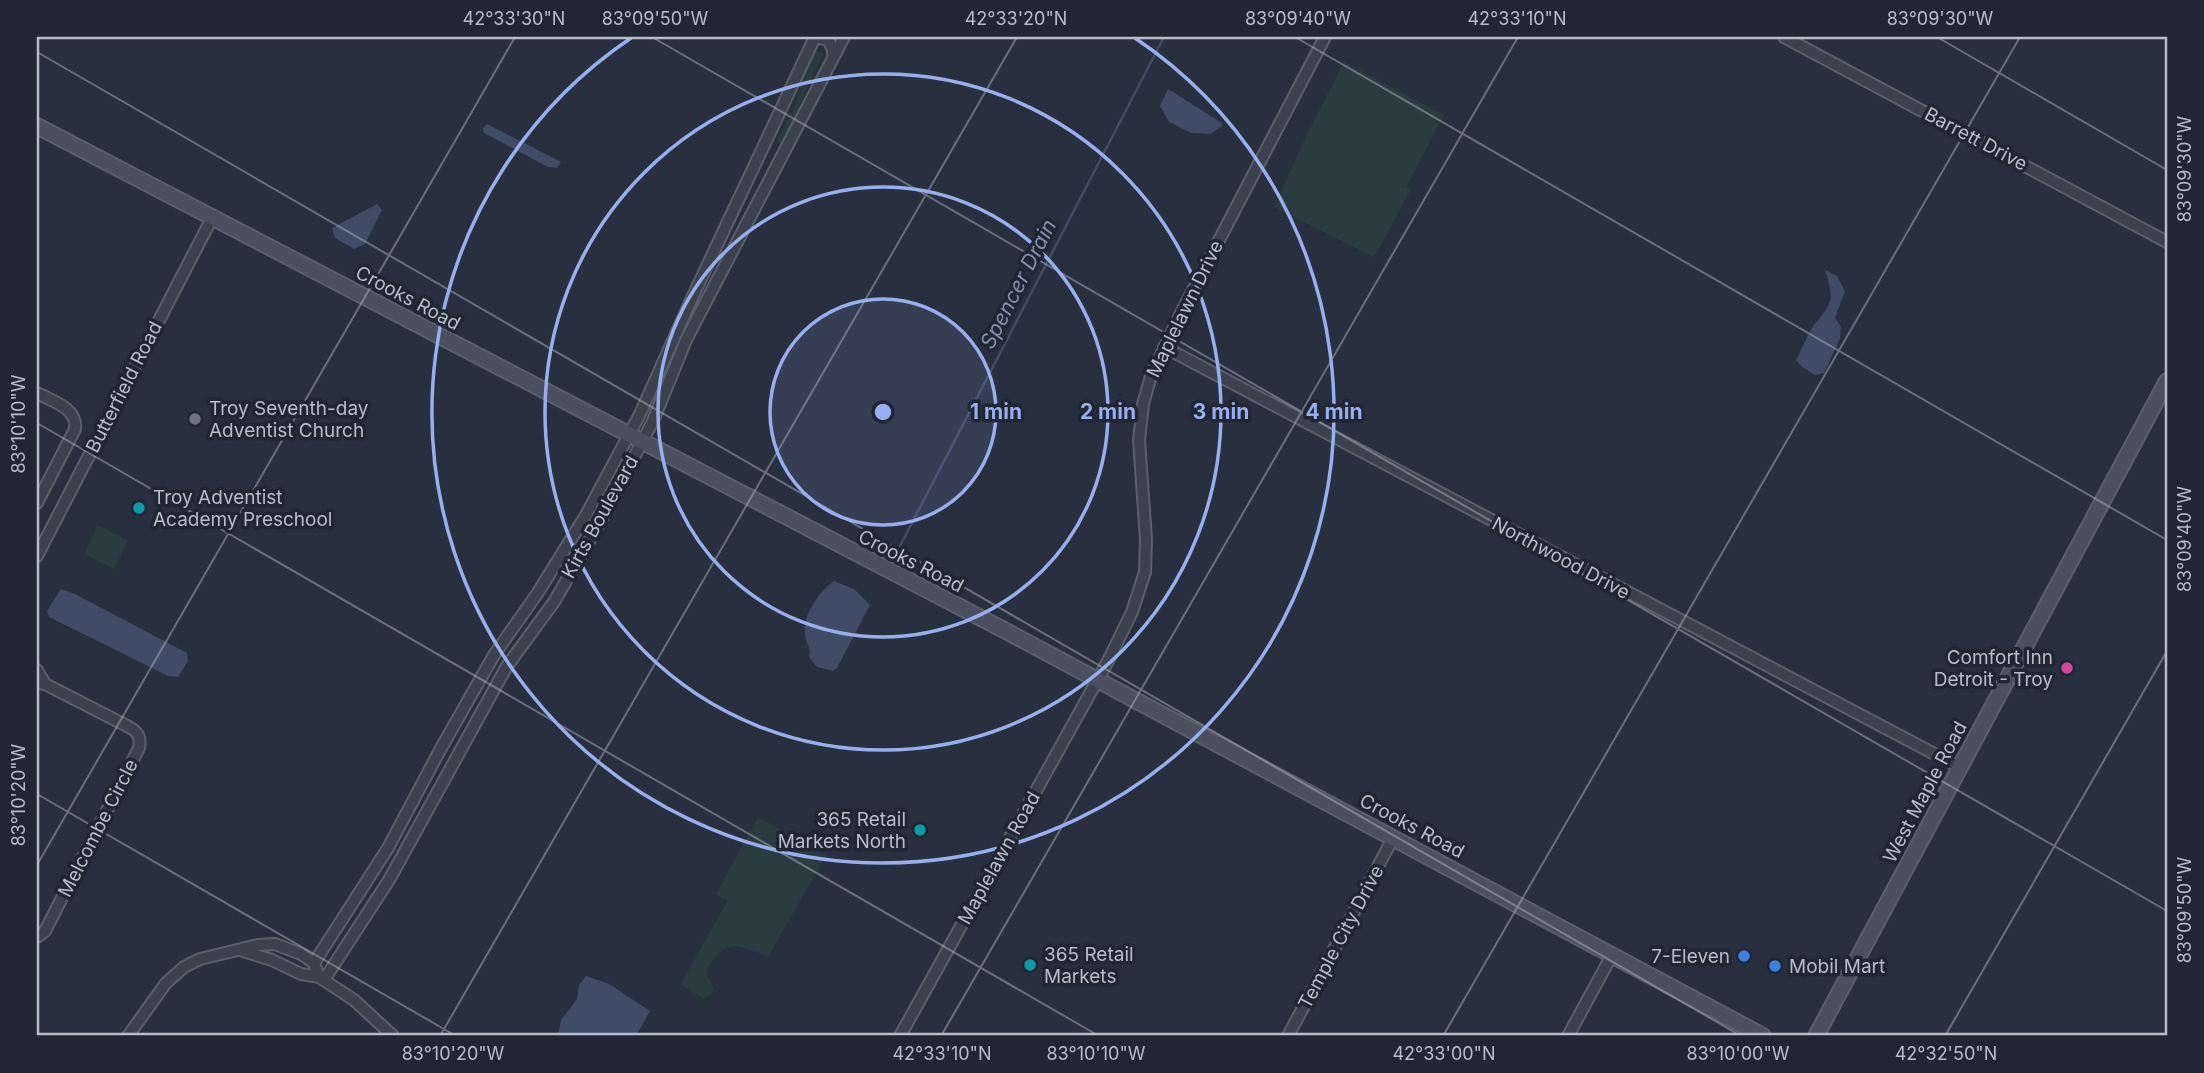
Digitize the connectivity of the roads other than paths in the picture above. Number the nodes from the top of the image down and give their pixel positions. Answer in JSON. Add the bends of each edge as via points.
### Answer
{"nodes":[{"id":1,"x":815,"y":37,"type":"edge"},
{"id":2,"x":844,"y":37,"type":"edge"},
{"id":3,"x":1325,"y":37,"type":"edge"},
{"id":4,"x":1784,"y":37,"type":"edge"},
{"id":5,"x":833,"y":59,"type":"junction"},
{"id":6,"x":37,"y":126,"type":"edge"},
{"id":7,"x":767,"y":140,"type":"junction"},
{"id":8,"x":783,"y":153,"type":"junction"},
{"id":9,"x":212,"y":218,"type":"junction"},
{"id":10,"x":2167,"y":242,"type":"edge"},
{"id":11,"x":1164,"y":346,"type":"junction"},
{"id":12,"x":2167,"y":381,"type":"edge"},
{"id":13,"x":37,"y":393,"type":"edge"},
{"id":14,"x":636,"y":438,"type":"junction"},
{"id":15,"x":37,"y":503,"type":"edge"},
{"id":16,"x":37,"y":556,"type":"edge"},
{"id":17,"x":37,"y":670,"type":"edge"},
{"id":18,"x":1097,"y":680,"type":"junction"},
{"id":19,"x":41,"y":683,"type":"edge"},
{"id":20,"x":1959,"y":767,"type":"junction"},
{"id":21,"x":1393,"y":838,"type":"junction"},
{"id":22,"x":37,"y":937,"type":"edge"},
{"id":23,"x":240,"y":951,"type":"junction"},
{"id":24,"x":1612,"y":955,"type":"junction"},
{"id":25,"x":314,"y":963,"type":"junction"},
{"id":26,"x":321,"y":978,"type":"junction"},
{"id":27,"x":128,"y":1036,"type":"edge"},
{"id":28,"x":393,"y":1036,"type":"edge"},
{"id":29,"x":900,"y":1036,"type":"edge"},
{"id":30,"x":1288,"y":1036,"type":"edge"},
{"id":31,"x":1568,"y":1036,"type":"edge"},
{"id":32,"x":1763,"y":1036,"type":"edge"},
{"id":33,"x":1816,"y":1036,"type":"edge"}],
"edges":[{"from":1,"to":5,"type":"street","via":[[831,44]]},
{"from":1,"to":7,"type":"street","name":"Kirts Boulevard"},
{"from":2,"to":5,"type":"street","name":"Kirts Boulevard"},
{"from":3,"to":11,"type":"street","name":"Maplelawn Drive"},
{"from":4,"to":10,"type":"street","name":"Barrett Drive"},
{"from":5,"to":8,"type":"street","name":"Kirts Boulevard"},
{"from":6,"to":9,"type":"main road","name":"Crooks Road"},
{"from":7,"to":8,"type":"street","via":[[775,152]]},
{"from":7,"to":14,"type":"street","name":"Kirts Boulevard"},
{"from":8,"to":14,"type":"street","name":"Kirts Boulevard","via":[[686,340],[670,381]]},
{"from":9,"to":14,"type":"main road","name":"Crooks Road"},
{"from":9,"to":16,"type":"street","name":"Butterfield Road"},
{"from":11,"to":18,"type":"street","name":"Maplelawn Drive","via":[[1148,383],[1140,422],[1144,572],[1132,612]]},
{"from":11,"to":20,"type":"street","name":"Northwood Drive"},
{"from":12,"to":20,"type":"main road","name":"West Maple Road"},
{"from":13,"to":15,"type":"street","via":[[72,411],[76,422]]},
{"from":14,"to":18,"type":"main road","name":"Crooks Road"},
{"from":14,"to":25,"type":"street","name":"Kirts Boulevard","via":[[494,655],[388,848]]},
{"from":14,"to":26,"type":"street","name":"Kirts Boulevard","via":[[554,602],[508,666],[389,880]]},
{"from":17,"to":19,"type":"street","name":"Melcombe Circle"},
{"from":18,"to":21,"type":"main road","name":"Crooks Road"},
{"from":18,"to":29,"type":"street","name":"Maplelawn Road"},
{"from":19,"to":22,"type":"street","name":"Melcombe Circle","via":[[136,731],[141,740],[45,931]]},
{"from":20,"to":33,"type":"main road","name":"West Maple Road"},
{"from":21,"to":24,"type":"main road","name":"Crooks Road"},
{"from":21,"to":30,"type":"street","name":"Temple City Drive"},
{"from":23,"to":25,"type":"street","via":[[275,944]]},
{"from":23,"to":26,"type":"street"},
{"from":23,"to":27,"type":"street","via":[[200,959],[176,973],[156,993]]},
{"from":24,"to":31,"type":"street"},
{"from":24,"to":32,"type":"main road","name":"Crooks Road"},
{"from":25,"to":26,"type":"street"},
{"from":26,"to":28,"type":"street"}]}
